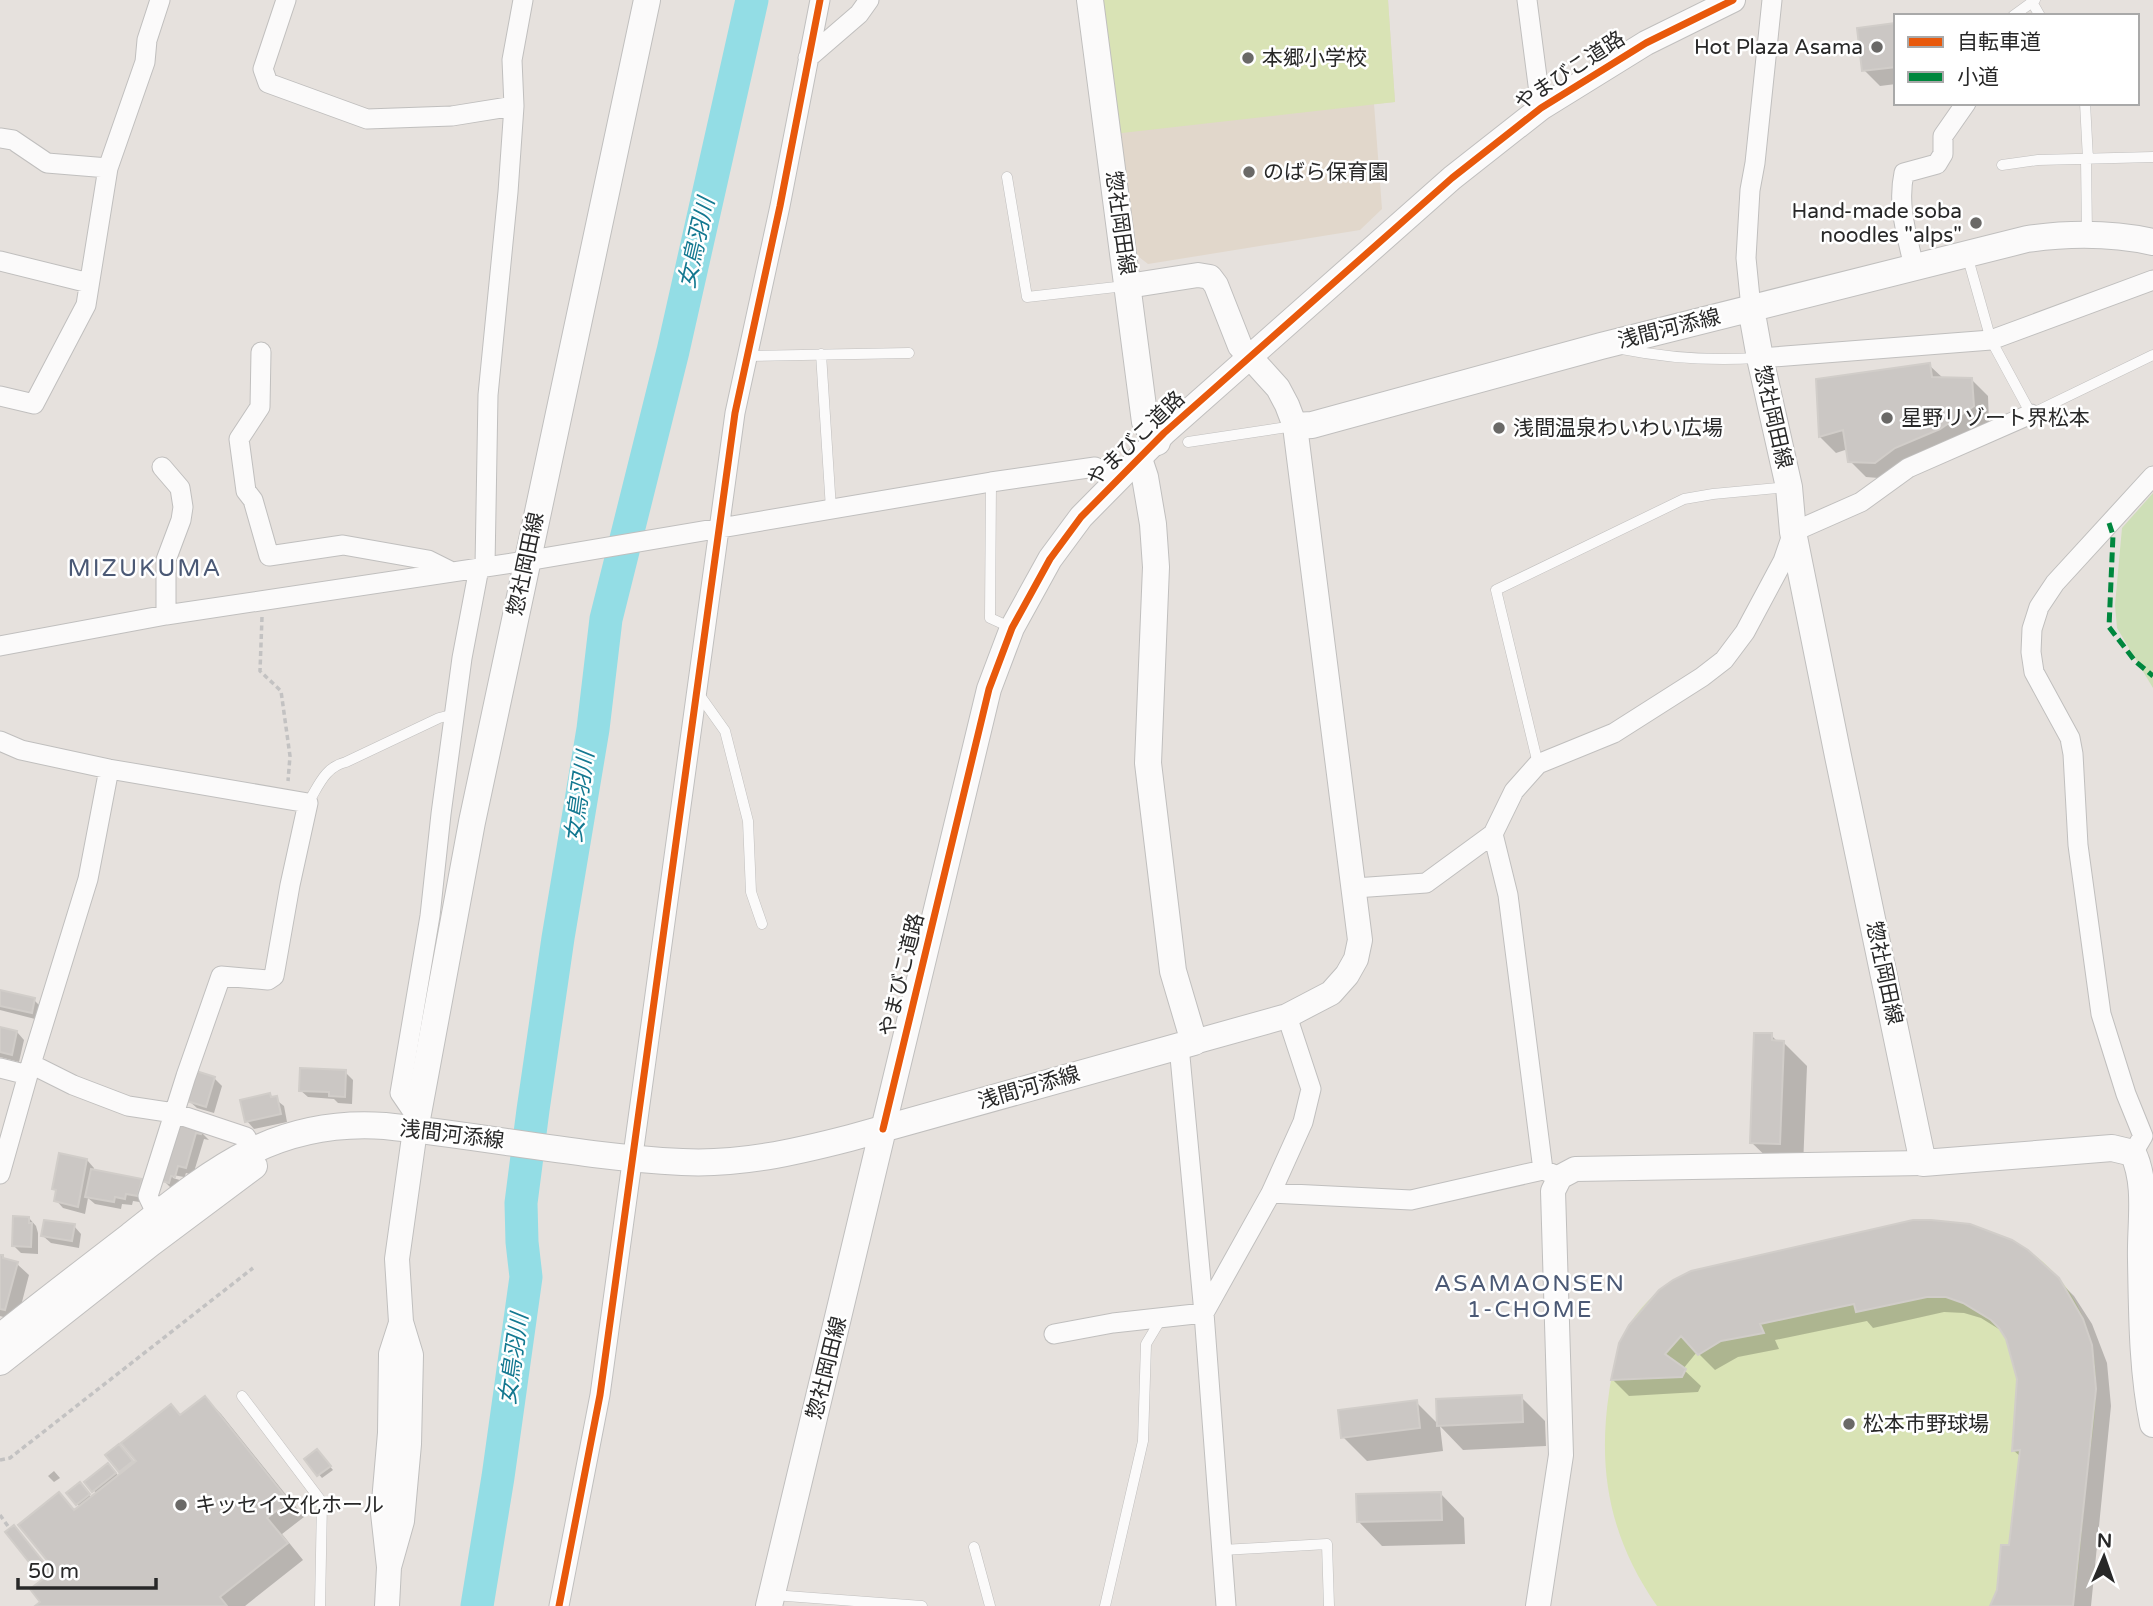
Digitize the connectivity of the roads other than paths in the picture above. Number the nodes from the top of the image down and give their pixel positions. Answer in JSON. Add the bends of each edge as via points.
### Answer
{"nodes":[{"id":1,"x":160,"y":0,"type":"edge"},
{"id":2,"x":286,"y":0,"type":"edge"},
{"id":3,"x":523,"y":0,"type":"edge"},
{"id":4,"x":647,"y":0,"type":"edge"},
{"id":5,"x":820,"y":0,"type":"edge"},
{"id":6,"x":869,"y":0,"type":"edge"},
{"id":7,"x":1090,"y":0,"type":"edge"},
{"id":8,"x":1527,"y":0,"type":"edge"},
{"id":9,"x":1733,"y":0,"type":"edge"},
{"id":10,"x":1772,"y":0,"type":"edge"},
{"id":11,"x":2033,"y":1,"type":"edge"},
{"id":12,"x":2016,"y":14,"type":"edge"},
{"id":13,"x":808,"y":58,"type":"junction"},
{"id":14,"x":1965,"y":105,"type":"edge"},
{"id":15,"x":2085,"y":105,"type":"edge"},
{"id":16,"x":514,"y":106,"type":"junction"},
{"id":17,"x":1541,"y":108,"type":"junction"},
{"id":18,"x":0,"y":138,"type":"edge"},
{"id":19,"x":2153,"y":157,"type":"edge"},
{"id":20,"x":2087,"y":159,"type":"junction"},
{"id":21,"x":2002,"y":165,"type":"dead end"},
{"id":22,"x":108,"y":168,"type":"junction"},
{"id":23,"x":1007,"y":177,"type":"dead end"},
{"id":24,"x":2087,"y":235,"type":"junction"},
{"id":25,"x":2153,"y":242,"type":"edge"},
{"id":26,"x":1967,"y":254,"type":"junction"},
{"id":27,"x":0,"y":261,"type":"edge"},
{"id":28,"x":1914,"y":267,"type":"junction"},
{"id":29,"x":2153,"y":280,"type":"edge"},
{"id":30,"x":89,"y":283,"type":"junction"},
{"id":31,"x":1128,"y":286,"type":"junction"},
{"id":32,"x":1752,"y":308,"type":"junction"},
{"id":33,"x":1991,"y":340,"type":"junction"},
{"id":34,"x":1601,"y":346,"type":"junction"},
{"id":35,"x":261,"y":352,"type":"dead end"},
{"id":36,"x":909,"y":353,"type":"dead end"},
{"id":37,"x":821,"y":354,"type":"junction"},
{"id":38,"x":2153,"y":355,"type":"edge"},
{"id":39,"x":748,"y":356,"type":"junction"},
{"id":40,"x":1250,"y":358,"type":"junction"},
{"id":41,"x":1760,"y":358,"type":"junction"},
{"id":42,"x":0,"y":396,"type":"edge"},
{"id":43,"x":2031,"y":414,"type":"junction"},
{"id":44,"x":1294,"y":426,"type":"junction"},
{"id":45,"x":1188,"y":442,"type":"dead end"},
{"id":46,"x":1148,"y":451,"type":"junction"},
{"id":47,"x":162,"y":467,"type":"dead end"},
{"id":48,"x":2153,"y":476,"type":"edge"},
{"id":49,"x":1118,"y":479,"type":"junction"},
{"id":50,"x":991,"y":482,"type":"junction"},
{"id":51,"x":1789,"y":487,"type":"junction"},
{"id":52,"x":831,"y":509,"type":"junction"},
{"id":53,"x":713,"y":528,"type":"junction"},
{"id":54,"x":1793,"y":532,"type":"junction"},
{"id":55,"x":538,"y":559,"type":"junction"},
{"id":56,"x":482,"y":567,"type":"junction"},
{"id":57,"x":452,"y":572,"type":"junction"},
{"id":58,"x":166,"y":615,"type":"junction"},
{"id":59,"x":1012,"y":628,"type":"junction"},
{"id":60,"x":0,"y":646,"type":"edge"},
{"id":61,"x":696,"y":691,"type":"junction"},
{"id":62,"x":455,"y":714,"type":"junction"},
{"id":63,"x":0,"y":741,"type":"edge"},
{"id":64,"x":1538,"y":764,"type":"junction"},
{"id":65,"x":109,"y":769,"type":"junction"},
{"id":66,"x":308,"y":803,"type":"junction"},
{"id":67,"x":1493,"y":834,"type":"junction"},
{"id":68,"x":1355,"y":888,"type":"junction"},
{"id":69,"x":762,"y":925,"type":"dead end"},
{"id":70,"x":1287,"y":1016,"type":"junction"},
{"id":71,"x":1186,"y":1044,"type":"junction"},
{"id":72,"x":0,"y":1069,"type":"edge"},
{"id":73,"x":29,"y":1069,"type":"junction"},
{"id":74,"x":174,"y":1113,"type":"junction"},
{"id":75,"x":424,"y":1127,"type":"junction"},
{"id":76,"x":883,"y":1129,"type":"junction"},
{"id":77,"x":283,"y":1139,"type":"junction"},
{"id":78,"x":2143,"y":1141,"type":"edge"},
{"id":79,"x":252,"y":1149,"type":"junction"},
{"id":80,"x":627,"y":1157,"type":"junction"},
{"id":81,"x":1923,"y":1163,"type":"junction"},
{"id":82,"x":0,"y":1174,"type":"edge"},
{"id":83,"x":1552,"y":1174,"type":"junction"},
{"id":84,"x":1271,"y":1194,"type":"junction"},
{"id":85,"x":157,"y":1215,"type":"junction"},
{"id":86,"x":1204,"y":1313,"type":"junction"},
{"id":87,"x":1161,"y":1318,"type":"junction"},
{"id":88,"x":1054,"y":1334,"type":"dead end"},
{"id":89,"x":0,"y":1337,"type":"edge"},
{"id":90,"x":0,"y":1362,"type":"edge"},
{"id":91,"x":242,"y":1396,"type":"dead end"},
{"id":92,"x":2153,"y":1424,"type":"edge"},
{"id":93,"x":974,"y":1547,"type":"dead end"},
{"id":94,"x":1222,"y":1550,"type":"junction"},
{"id":95,"x":770,"y":1600,"type":"edge"},
{"id":96,"x":320,"y":1606,"type":"edge"},
{"id":97,"x":387,"y":1606,"type":"edge"},
{"id":98,"x":559,"y":1606,"type":"edge"},
{"id":99,"x":922,"y":1606,"type":"edge"},
{"id":100,"x":990,"y":1606,"type":"edge"},
{"id":101,"x":1105,"y":1606,"type":"edge"},
{"id":102,"x":1226,"y":1606,"type":"edge"},
{"id":103,"x":1329,"y":1606,"type":"edge"},
{"id":104,"x":1538,"y":1606,"type":"edge"}],
"edges":[{"from":1,"to":22,"type":"street","via":[[145,62]]},
{"from":2,"to":16,"type":"street","via":[[263,69],[268,83],[367,119],[452,116]]},
{"from":3,"to":16,"type":"street","via":[[512,60]]},
{"from":4,"to":55,"type":"main road","name":"惣社岡田線"},
{"from":5,"to":13,"type":"street"},
{"from":6,"to":13,"type":"street"},
{"from":7,"to":31,"type":"main road","name":"惣社岡田線"},
{"from":8,"to":17,"type":"street"},
{"from":9,"to":17,"type":"street","name":"やまびこ道路","via":[[1646,43]]},
{"from":10,"to":32,"type":"street","via":[[1750,190],[1746,258]]},
{"from":11,"to":12,"type":"lane"},
{"from":13,"to":39,"type":"street"},
{"from":14,"to":28,"type":"street","via":[[1943,136],[1943,154],[1937,164],[1904,173],[1901,212]]},
{"from":15,"to":20,"type":"lane"},
{"from":16,"to":56,"type":"street","via":[[488,395]]},
{"from":17,"to":40,"type":"street","name":"やまびこ道路","via":[[1452,178]]},
{"from":18,"to":22,"type":"street","via":[[13,140],[47,163]]},
{"from":19,"to":20,"type":"lane"},
{"from":20,"to":21,"type":"lane"},
{"from":20,"to":24,"type":"lane"},
{"from":22,"to":30,"type":"street"},
{"from":23,"to":31,"type":"lane","via":[[1027,297]]},
{"from":24,"to":25,"type":"main road","name":"浅間河添線"},
{"from":24,"to":26,"type":"main road","name":"浅間河添線","via":[[2027,239]]},
{"from":26,"to":28,"type":"main road","name":"浅間河添線"},
{"from":26,"to":33,"type":"lane"},
{"from":27,"to":30,"type":"street"},
{"from":28,"to":32,"type":"main road","name":"浅間河添線"},
{"from":29,"to":33,"type":"street"},
{"from":30,"to":42,"type":"street","via":[[86,305],[34,404]]},
{"from":31,"to":40,"type":"street","via":[[1210,277],[1240,346]]},
{"from":31,"to":46,"type":"main road","name":"惣社岡田線"},
{"from":32,"to":34,"type":"main road","name":"浅間河添線"},
{"from":32,"to":41,"type":"main road","name":"惣社岡田線"},
{"from":33,"to":41,"type":"street"},
{"from":33,"to":43,"type":"lane"},
{"from":34,"to":41,"type":"lane","via":[[1662,357]]},
{"from":34,"to":44,"type":"main road","name":"浅間河添線","via":[[1325,422]]},
{"from":35,"to":57,"type":"street","via":[[260,407],[239,439],[246,491],[253,500],[269,556],[343,545],[428,560]]},
{"from":36,"to":37,"type":"lane"},
{"from":37,"to":39,"type":"lane"},
{"from":37,"to":52,"type":"lane"},
{"from":38,"to":43,"type":"lane"},
{"from":39,"to":53,"type":"street"},
{"from":40,"to":44,"type":"street","via":[[1278,388]]},
{"from":40,"to":46,"type":"street","name":"やまびこ道路"},
{"from":41,"to":51,"type":"main road","name":"惣社岡田線"},
{"from":43,"to":54,"type":"street","via":[[1908,468],[1861,502]]},
{"from":44,"to":45,"type":"lane","name":"浅間河添線"},
{"from":44,"to":68,"type":"street"},
{"from":46,"to":49,"type":"street","name":"やまびこ道路"},
{"from":46,"to":71,"type":"main road","via":[[1145,477],[1156,567],[1148,762]]},
{"from":47,"to":58,"type":"street","via":[[180,488],[183,507],[166,560]]},
{"from":48,"to":78,"type":"street","via":[[2055,583],[2039,607],[2031,652],[2034,672],[2070,738],[2078,845],[2101,1014]]},
{"from":49,"to":50,"type":"street","via":[[1095,467]]},
{"from":49,"to":59,"type":"street","name":"やまびこ道路","via":[[1050,558]]},
{"from":50,"to":52,"type":"street"},
{"from":50,"to":59,"type":"lane","via":[[990,618]]},
{"from":51,"to":54,"type":"main road","name":"惣社岡田線"},
{"from":51,"to":64,"type":"lane","via":[[1684,499],[1496,590]]},
{"from":52,"to":53,"type":"street"},
{"from":53,"to":55,"type":"street"},
{"from":53,"to":61,"type":"street"},
{"from":54,"to":64,"type":"street","via":[[1783,561],[1745,632],[1724,660],[1614,733]]},
{"from":54,"to":81,"type":"main road","name":"惣社岡田線"},
{"from":55,"to":56,"type":"street"},
{"from":55,"to":75,"type":"main road","name":"惣社岡田線","via":[[472,822]]},
{"from":56,"to":57,"type":"street"},
{"from":56,"to":62,"type":"street"},
{"from":57,"to":58,"type":"street"},
{"from":58,"to":60,"type":"street"},
{"from":59,"to":76,"type":"street","name":"やまびこ道路","via":[[989,689]]},
{"from":61,"to":69,"type":"lane","via":[[725,732],[748,821],[751,892]]},
{"from":61,"to":80,"type":"street"},
{"from":62,"to":66,"type":"lane","via":[[336,765],[327,771]]},
{"from":62,"to":75,"type":"street","via":[[430,916],[400,1093]]},
{"from":63,"to":65,"type":"street"},
{"from":64,"to":67,"type":"street","via":[[1514,791]]},
{"from":65,"to":66,"type":"street"},
{"from":65,"to":73,"type":"street","via":[[88,878]]},
{"from":66,"to":74,"type":"street","via":[[274,976],[268,980],[221,976]]},
{"from":67,"to":68,"type":"street","via":[[1426,883]]},
{"from":67,"to":83,"type":"street","via":[[1508,895]]},
{"from":68,"to":70,"type":"street","via":[[1360,940],[1356,959],[1331,993]]},
{"from":70,"to":71,"type":"street"},
{"from":70,"to":84,"type":"street","via":[[1311,1089],[1303,1122]]},
{"from":71,"to":76,"type":"main road","name":"浅間河添線"},
{"from":71,"to":86,"type":"street"},
{"from":72,"to":73,"type":"street"},
{"from":73,"to":74,"type":"street","via":[[128,1106]]},
{"from":73,"to":82,"type":"street"},
{"from":74,"to":79,"type":"street","via":[[246,1136]]},
{"from":74,"to":85,"type":"street","via":[[148,1196]]},
{"from":75,"to":77,"type":"main road","name":"浅間河添線","via":[[354,1124]]},
{"from":75,"to":80,"type":"main road","name":"浅間河添線"},
{"from":75,"to":97,"type":"street","via":[[397,1259],[401,1322],[391,1354],[383,1513],[390,1567]]},
{"from":76,"to":80,"type":"main road","name":"浅間河添線","via":[[798,1152],[738,1160],[683,1163]]},
{"from":76,"to":95,"type":"main road","name":"惣社岡田線"},
{"from":77,"to":79,"type":"main road","name":"浅間河添線"},
{"from":77,"to":90,"type":"main road","name":"浅間河添線"},
{"from":78,"to":81,"type":"main road","via":[[2112,1148]]},
{"from":78,"to":92,"type":"main road","via":[[2140,1257],[2145,1385]]},
{"from":79,"to":85,"type":"main road","name":"浅間河添線","via":[[202,1179]]},
{"from":80,"to":98,"type":"street","via":[[600,1395]]},
{"from":81,"to":83,"type":"street"},
{"from":83,"to":84,"type":"street","via":[[1411,1200]]},
{"from":83,"to":104,"type":"street","via":[[1561,1455]]},
{"from":84,"to":86,"type":"street"},
{"from":85,"to":89,"type":"main road","name":"浅間河添線"},
{"from":86,"to":87,"type":"street"},
{"from":86,"to":94,"type":"street"},
{"from":87,"to":88,"type":"street"},
{"from":87,"to":101,"type":"lane","via":[[1146,1344],[1143,1441]]},
{"from":91,"to":96,"type":"lane","via":[[322,1502]]},
{"from":93,"to":100,"type":"lane"},
{"from":94,"to":102,"type":"street"},
{"from":94,"to":103,"type":"lane","via":[[1326,1544]]},
{"from":95,"to":99,"type":"lane"}]}
